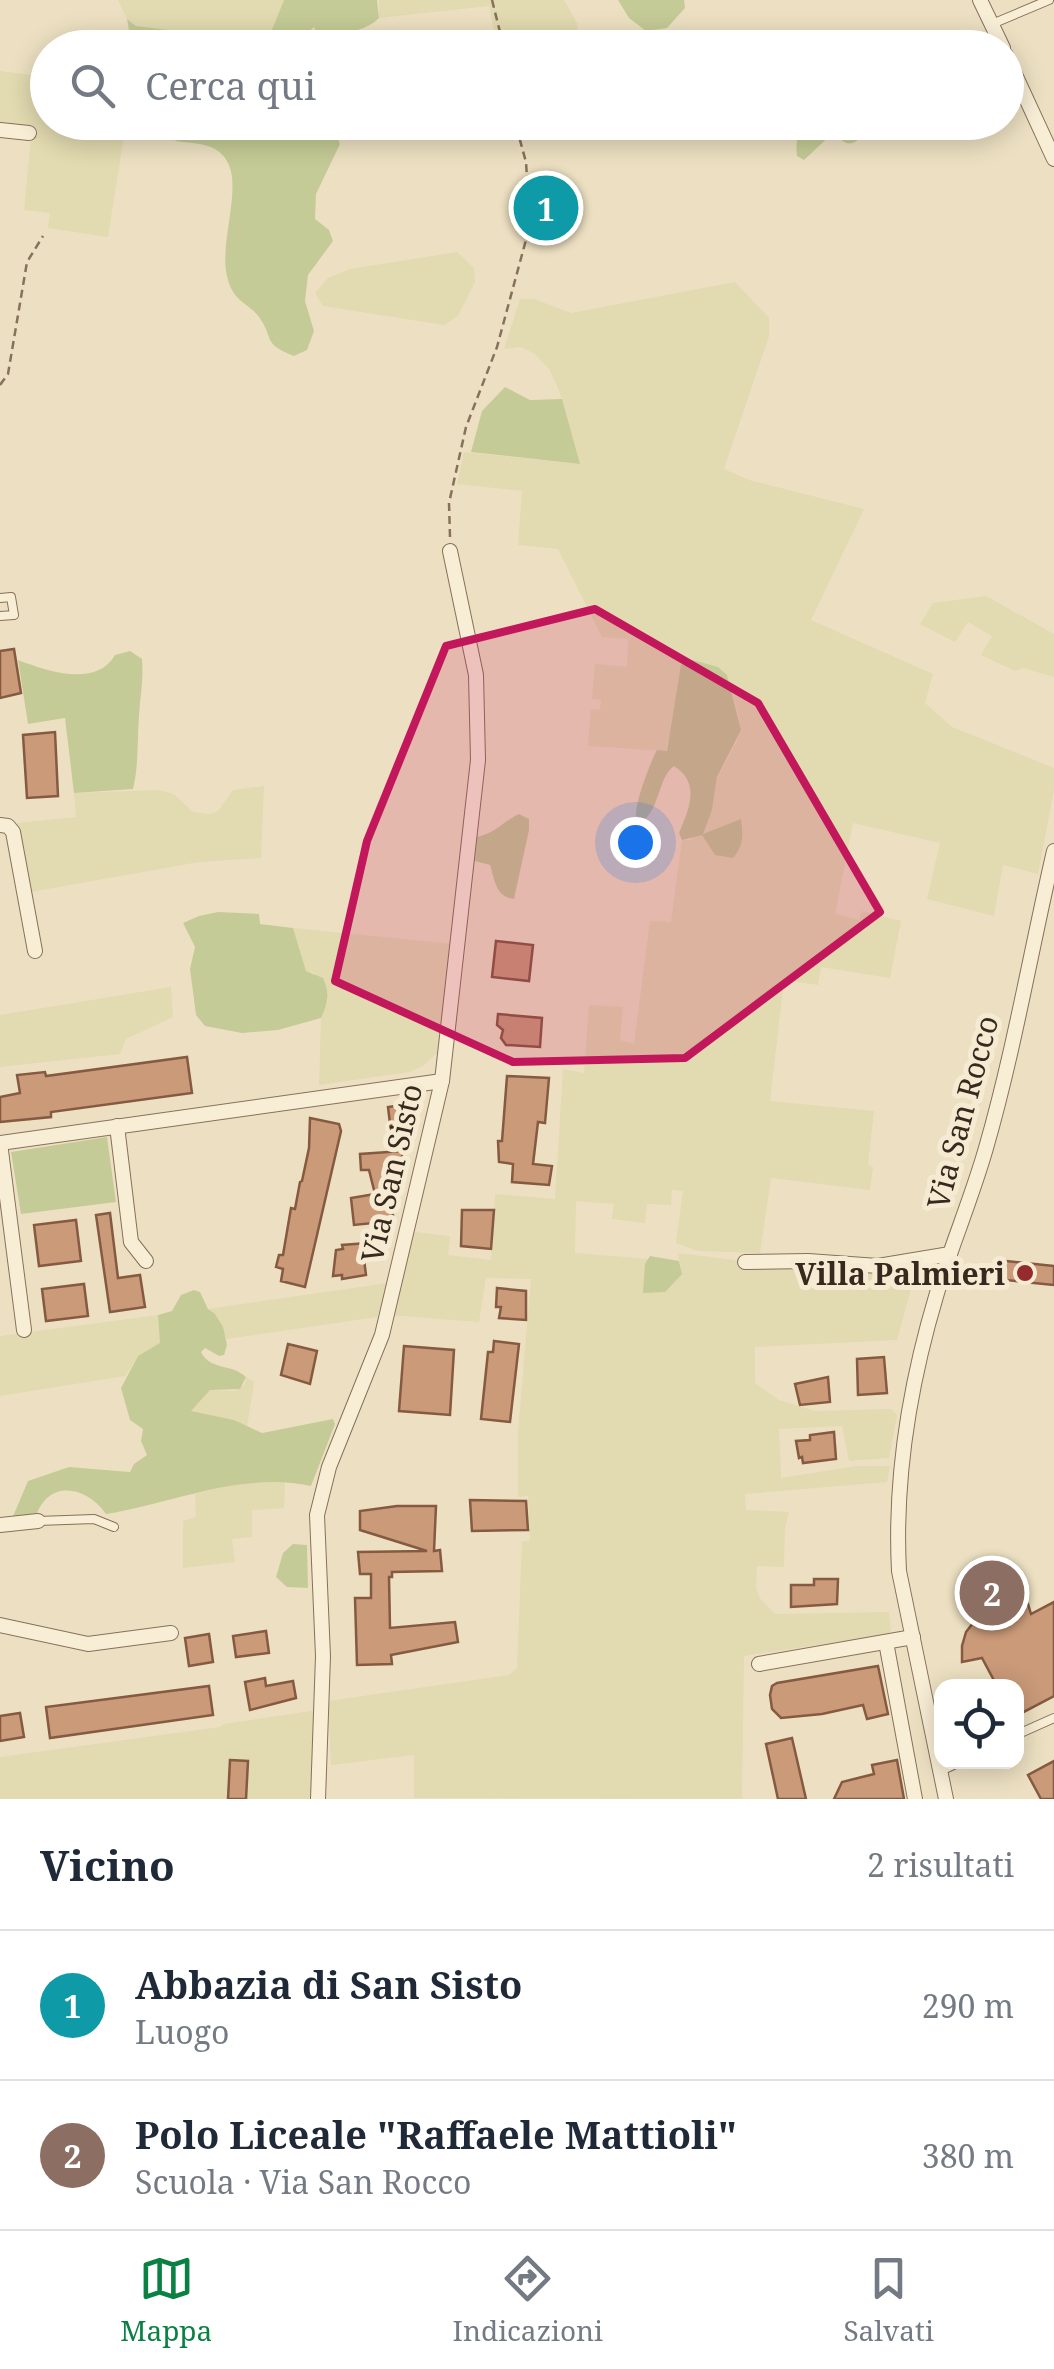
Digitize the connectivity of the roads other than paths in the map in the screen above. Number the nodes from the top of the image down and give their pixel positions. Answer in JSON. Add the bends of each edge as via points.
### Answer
{"nodes":[{"id":1,"x":980,"y":0,"type":"edge"},
{"id":2,"x":1049,"y":0,"type":"edge"},
{"id":3,"x":992,"y":24,"type":"junction"},
{"id":4,"x":995,"y":30,"type":"edge"},
{"id":5,"x":1024,"y":94,"type":"edge"},
{"id":6,"x":0,"y":130,"type":"edge"},
{"id":7,"x":29,"y":133,"type":"dead end"},
{"id":8,"x":1054,"y":159,"type":"edge"},
{"id":9,"x":450,"y":551,"type":"road end"},
{"id":10,"x":0,"y":598,"type":"edge"},
{"id":11,"x":0,"y":616,"type":"edge"},
{"id":12,"x":0,"y":825,"type":"edge"},
{"id":13,"x":1054,"y":851,"type":"edge"},
{"id":14,"x":35,"y":951,"type":"dead end"},
{"id":15,"x":442,"y":1080,"type":"junction"},
{"id":16,"x":117,"y":1126,"type":"junction"},
{"id":17,"x":0,"y":1143,"type":"edge"},
{"id":18,"x":950,"y":1254,"type":"junction"},
{"id":19,"x":146,"y":1260,"type":"dead end"},
{"id":20,"x":745,"y":1262,"type":"dead end"},
{"id":21,"x":24,"y":1330,"type":"dead end"},
{"id":22,"x":38,"y":1521,"type":"joint"},
{"id":23,"x":0,"y":1525,"type":"edge"},
{"id":24,"x":114,"y":1527,"type":"dead end"},
{"id":25,"x":0,"y":1625,"type":"edge"},
{"id":26,"x":171,"y":1633,"type":"dead end"},
{"id":27,"x":914,"y":1638,"type":"junction"},
{"id":28,"x":886,"y":1642,"type":"junction"},
{"id":29,"x":759,"y":1664,"type":"dead end"},
{"id":30,"x":1054,"y":1718,"type":"edge"},
{"id":31,"x":1024,"y":1732,"type":"edge"},
{"id":32,"x":945,"y":1769,"type":"edge"},
{"id":33,"x":941,"y":1771,"type":"junction"},
{"id":34,"x":318,"y":1799,"type":"edge"},
{"id":35,"x":915,"y":1799,"type":"edge"},
{"id":36,"x":946,"y":1799,"type":"edge"}],
"edges":[{"from":1,"to":3,"type":"street"},
{"from":2,"to":3,"type":"lane"},
{"from":3,"to":4,"type":"street"},
{"from":5,"to":8,"type":"street"},
{"from":6,"to":7,"type":"street"},
{"from":9,"to":15,"type":"street","name":"Via San Sisto","via":[[476,675],[478,760]]},
{"from":10,"to":11,"type":"lane","via":[[11,597],[14,614]]},
{"from":12,"to":14,"type":"street","via":[[13,832]]},
{"from":13,"to":18,"type":"street","name":"Via San Rocco","via":[[990,1134]]},
{"from":15,"to":16,"type":"street"},
{"from":15,"to":34,"type":"street","name":"Via San Sisto","via":[[382,1335],[317,1514],[323,1656]]},
{"from":16,"to":17,"type":"street"},
{"from":16,"to":19,"type":"street","via":[[131,1242]]},
{"from":17,"to":21,"type":"street"},
{"from":18,"to":20,"type":"street","via":[[878,1266]]},
{"from":18,"to":27,"type":"street","name":"Via San Rocco","via":[[902,1450],[899,1571]]},
{"from":22,"to":23,"type":"street"},
{"from":22,"to":24,"type":"lane","via":[[94,1519]]},
{"from":25,"to":26,"type":"street","via":[[88,1644]]},
{"from":27,"to":28,"type":"street"},
{"from":27,"to":33,"type":"street","name":"Via San Rocco"},
{"from":28,"to":29,"type":"street"},
{"from":28,"to":35,"type":"street"},
{"from":30,"to":31,"type":"lane"},
{"from":32,"to":33,"type":"lane"},
{"from":33,"to":36,"type":"street","name":"Via San Rocco"}]}
